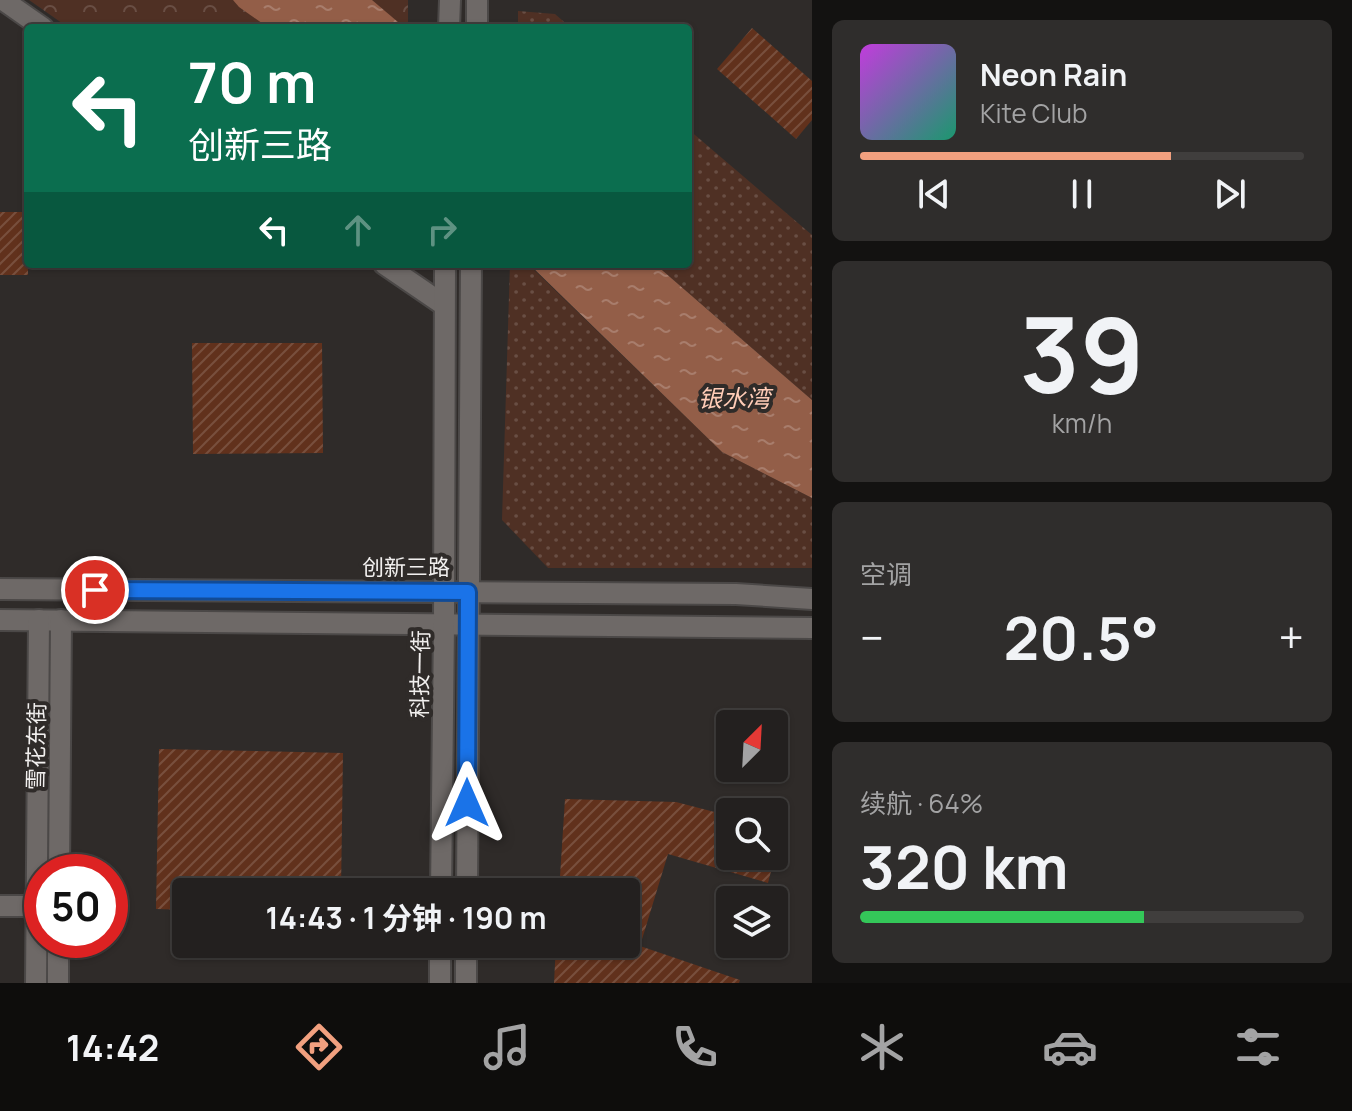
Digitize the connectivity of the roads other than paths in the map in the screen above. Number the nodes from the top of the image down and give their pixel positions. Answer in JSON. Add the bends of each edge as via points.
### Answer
{"nodes":[{"id":1,"x":3,"y":0,"type":"edge"},
{"id":2,"x":450,"y":0,"type":"edge"},
{"id":3,"x":477,"y":0,"type":"edge"},
{"id":4,"x":37,"y":24,"type":"edge"},
{"id":5,"x":449,"y":24,"type":"edge"},
{"id":6,"x":477,"y":24,"type":"edge"},
{"id":7,"x":390,"y":268,"type":"edge"},
{"id":8,"x":445,"y":268,"type":"edge"},
{"id":9,"x":471,"y":268,"type":"edge"},
{"id":10,"x":444,"y":302,"type":"junction"},
{"id":11,"x":0,"y":589,"type":"edge"},
{"id":12,"x":444,"y":592,"type":"junction"},
{"id":13,"x":468,"y":592,"type":"junction"},
{"id":14,"x":812,"y":599,"type":"edge"},
{"id":15,"x":0,"y":620,"type":"edge"},
{"id":16,"x":39,"y":620,"type":"junction"},
{"id":17,"x":61,"y":620,"type":"junction"},
{"id":18,"x":444,"y":624,"type":"junction"},
{"id":19,"x":468,"y":624,"type":"junction"},
{"id":20,"x":812,"y":628,"type":"edge"},
{"id":21,"x":40,"y":854,"type":"edge"},
{"id":22,"x":59,"y":854,"type":"edge"},
{"id":23,"x":441,"y":878,"type":"edge"},
{"id":24,"x":467,"y":878,"type":"edge"},
{"id":25,"x":0,"y":906,"type":"edge"},
{"id":26,"x":24,"y":906,"type":"edge"},
{"id":27,"x":37,"y":958,"type":"edge"},
{"id":28,"x":58,"y":958,"type":"edge"},
{"id":29,"x":440,"y":958,"type":"edge"},
{"id":30,"x":466,"y":958,"type":"edge"},
{"id":31,"x":36,"y":983,"type":"edge"},
{"id":32,"x":58,"y":983,"type":"edge"},
{"id":33,"x":440,"y":983,"type":"edge"},
{"id":34,"x":466,"y":983,"type":"edge"}],
"edges":[{"from":1,"to":4,"type":"main road"},
{"from":2,"to":5,"type":"main road"},
{"from":3,"to":6,"type":"main road"},
{"from":7,"to":10,"type":"main road"},
{"from":8,"to":10,"type":"main road","name":"科技一街"},
{"from":9,"to":13,"type":"main road"},
{"from":10,"to":12,"type":"main road","name":"科技一街"},
{"from":11,"to":12,"type":"main road","name":"创新三路"},
{"from":12,"to":13,"type":"main road","name":"创新三路"},
{"from":12,"to":18,"type":"main road","name":"科技一街"},
{"from":13,"to":14,"type":"main road","name":"创新三路"},
{"from":13,"to":19,"type":"main road"},
{"from":15,"to":16,"type":"main road"},
{"from":16,"to":17,"type":"main road"},
{"from":16,"to":21,"type":"main road","name":"雪花东街"},
{"from":17,"to":18,"type":"main road"},
{"from":17,"to":22,"type":"main road","name":"雪花东街"},
{"from":18,"to":19,"type":"main road"},
{"from":18,"to":23,"type":"main road","name":"科技一街"},
{"from":19,"to":20,"type":"main road"},
{"from":19,"to":24,"type":"main road"},
{"from":25,"to":26,"type":"main road"},
{"from":27,"to":31,"type":"main road","name":"雪花东街"},
{"from":28,"to":32,"type":"main road"},
{"from":29,"to":33,"type":"main road"},
{"from":30,"to":34,"type":"main road"}]}
